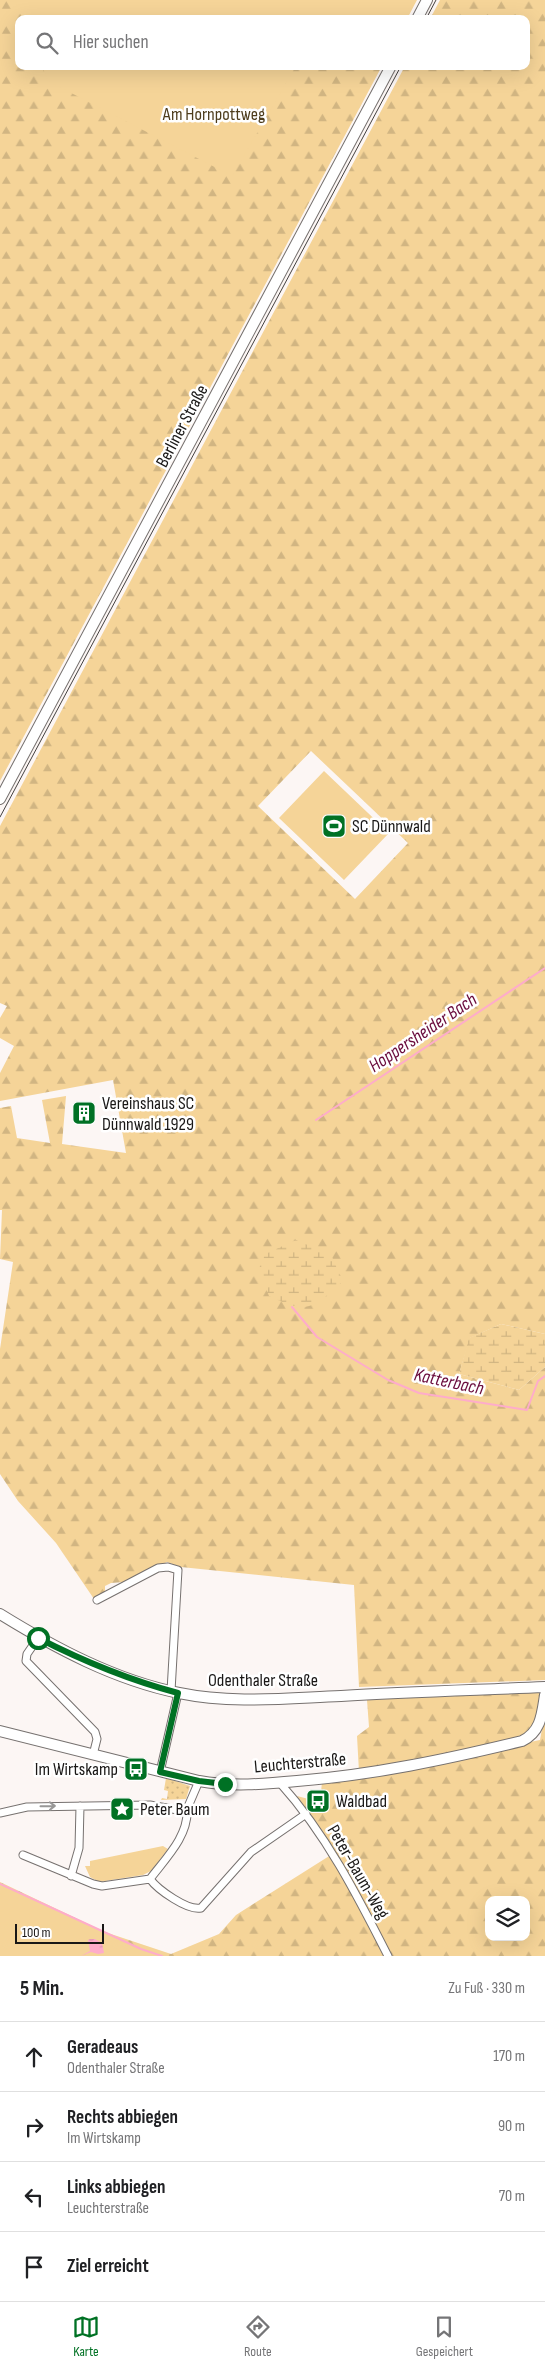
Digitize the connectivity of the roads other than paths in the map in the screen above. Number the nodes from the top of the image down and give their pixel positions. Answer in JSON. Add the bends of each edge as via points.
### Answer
{"nodes":[{"id":1,"x":426,"y":0,"type":"edge"},
{"id":2,"x":419,"y":15,"type":"edge"},
{"id":3,"x":390,"y":70,"type":"edge"},
{"id":4,"x":0,"y":799,"type":"edge"},
{"id":5,"x":97,"y":1600,"type":"dead end"},
{"id":6,"x":0,"y":1614,"type":"edge"},
{"id":7,"x":38,"y":1638,"type":"junction"},
{"id":8,"x":545,"y":1687,"type":"edge"},
{"id":9,"x":174,"y":1692,"type":"junction"},
{"id":10,"x":545,"y":1695,"type":"edge"},
{"id":11,"x":0,"y":1731,"type":"edge"},
{"id":12,"x":93,"y":1755,"type":"junction"},
{"id":13,"x":160,"y":1772,"type":"junction"},
{"id":14,"x":199,"y":1781,"type":"junction"},
{"id":15,"x":280,"y":1783,"type":"junction"},
{"id":16,"x":80,"y":1806,"type":"junction"},
{"id":17,"x":187,"y":1809,"type":"junction"},
{"id":18,"x":0,"y":1813,"type":"edge"},
{"id":19,"x":306,"y":1814,"type":"junction"},
{"id":20,"x":23,"y":1856,"type":"dead end"},
{"id":21,"x":71,"y":1876,"type":"junction"},
{"id":22,"x":150,"y":1879,"type":"junction"},
{"id":23,"x":388,"y":1956,"type":"edge"}],
"edges":[{"from":1,"to":2,"type":"main road"},
{"from":3,"to":4,"type":"main road","name":"Berliner Straße"},
{"from":5,"to":9,"type":"street","via":[[158,1568],[178,1570]]},
{"from":6,"to":7,"type":"main road","name":"Odenthaler Straße"},
{"from":7,"to":9,"type":"main road","name":"Odenthaler Straße","via":[[94,1665]]},
{"from":7,"to":12,"type":"street","via":[[26,1661],[95,1732],[97,1739]]},
{"from":8,"to":9,"type":"main road","name":"Odenthaler Straße","via":[[252,1700]]},
{"from":9,"to":13,"type":"street"},
{"from":10,"to":15,"type":"main road","name":"Leuchterstraße","via":[[539,1726],[535,1733],[522,1740],[363,1774]]},
{"from":11,"to":12,"type":"main road","name":"Leuchterstraße"},
{"from":12,"to":13,"type":"main road","name":"Leuchterstraße"},
{"from":13,"to":14,"type":"main road","name":"Leuchterstraße"},
{"from":14,"to":15,"type":"main road","name":"Leuchterstraße"},
{"from":14,"to":17,"type":"street"},
{"from":15,"to":19,"type":"street","name":"Peter-Baum-Weg"},
{"from":16,"to":17,"type":"street","via":[[150,1805],[178,1811]]},
{"from":18,"to":16,"type":"street","one_way":true,"via":[[27,1807]]},
{"from":16,"to":21,"type":"street","via":[[79,1848]]},
{"from":17,"to":22,"type":"street","via":[[188,1818],[176,1846]]},
{"from":19,"to":22,"type":"street","via":[[251,1852],[201,1908],[189,1908],[155,1886]]},
{"from":19,"to":23,"type":"street","name":"Peter-Baum-Weg","via":[[348,1879]]},
{"from":20,"to":21,"type":"street"},
{"from":21,"to":22,"type":"street","via":[[102,1886]]}]}
